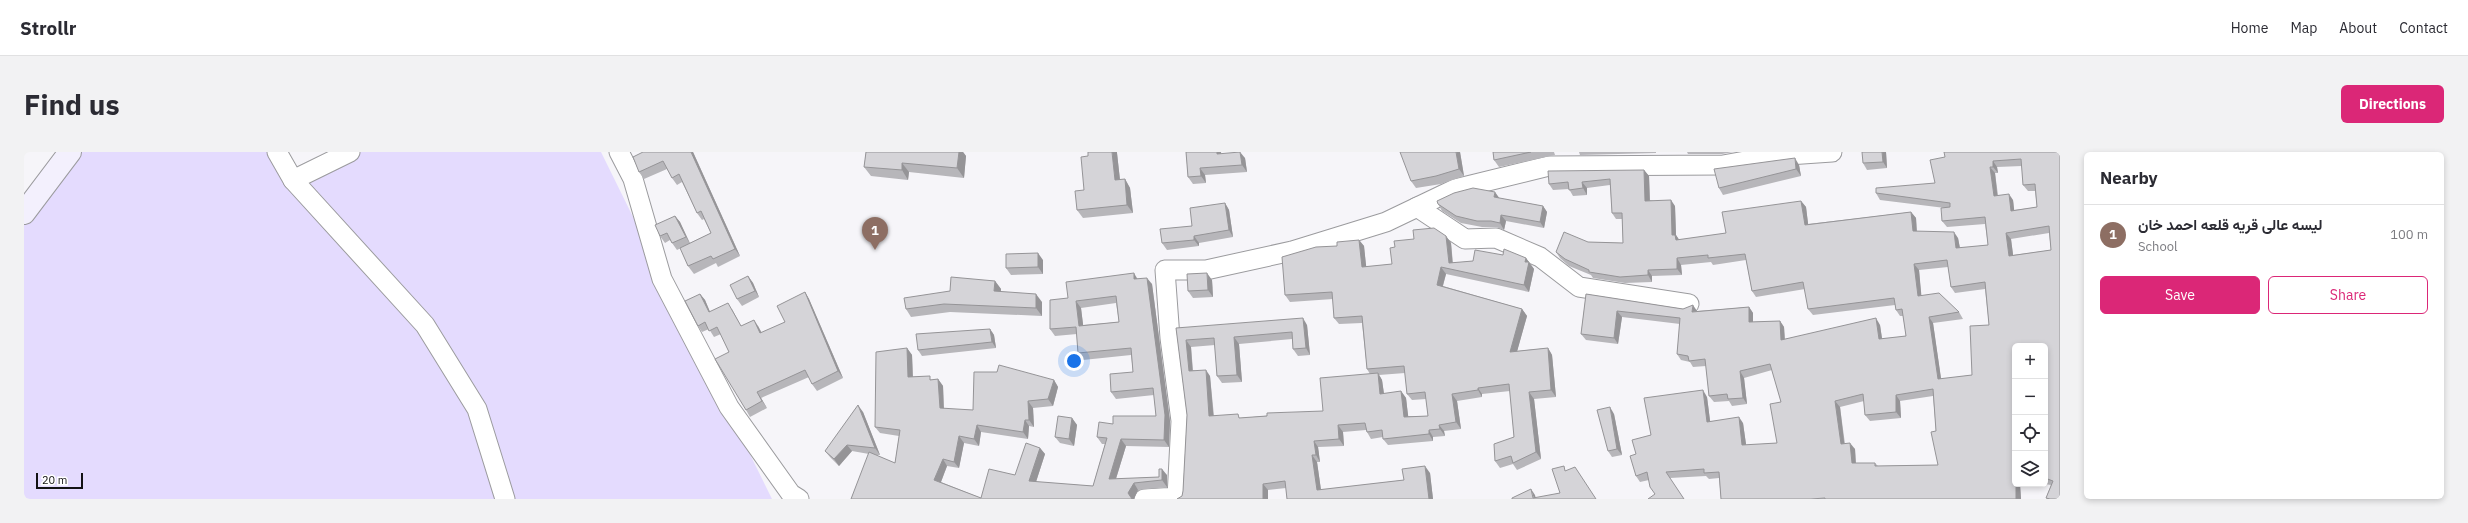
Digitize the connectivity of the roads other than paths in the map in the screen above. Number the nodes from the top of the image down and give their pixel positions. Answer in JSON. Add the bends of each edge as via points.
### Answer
{"nodes":[{"id":1,"x":70,"y":152,"type":"edge"},
{"id":2,"x":277,"y":152,"type":"edge"},
{"id":3,"x":350,"y":152,"type":"edge"},
{"id":4,"x":619,"y":152,"type":"edge"},
{"id":5,"x":1832,"y":152,"type":"edge"},
{"id":6,"x":293,"y":180,"type":"junction"},
{"id":7,"x":1417,"y":207,"type":"junction"},
{"id":8,"x":24,"y":213,"type":"edge"},
{"id":9,"x":1689,"y":304,"type":"dead end"},
{"id":10,"x":505,"y":499,"type":"edge"},
{"id":11,"x":799,"y":499,"type":"edge"},
{"id":12,"x":1144,"y":499,"type":"edge"}],
"edges":[{"from":1,"to":8,"type":"street"},
{"from":2,"to":6,"type":"street"},
{"from":3,"to":6,"type":"street"},
{"from":4,"to":11,"type":"street","via":[[633,179],[662,279],[729,407],[791,494]]},
{"from":5,"to":7,"type":"street","via":[[1774,156],[1723,164],[1549,166],[1454,189]]},
{"from":6,"to":10,"type":"street","via":[[425,326],[477,409]]},
{"from":7,"to":9,"type":"street","via":[[1465,238],[1496,238],[1540,257],[1579,288]]},
{"from":7,"to":12,"type":"street","via":[[1386,222],[1292,251],[1206,270],[1165,270],[1170,338],[1181,421],[1177,497]]}]}
